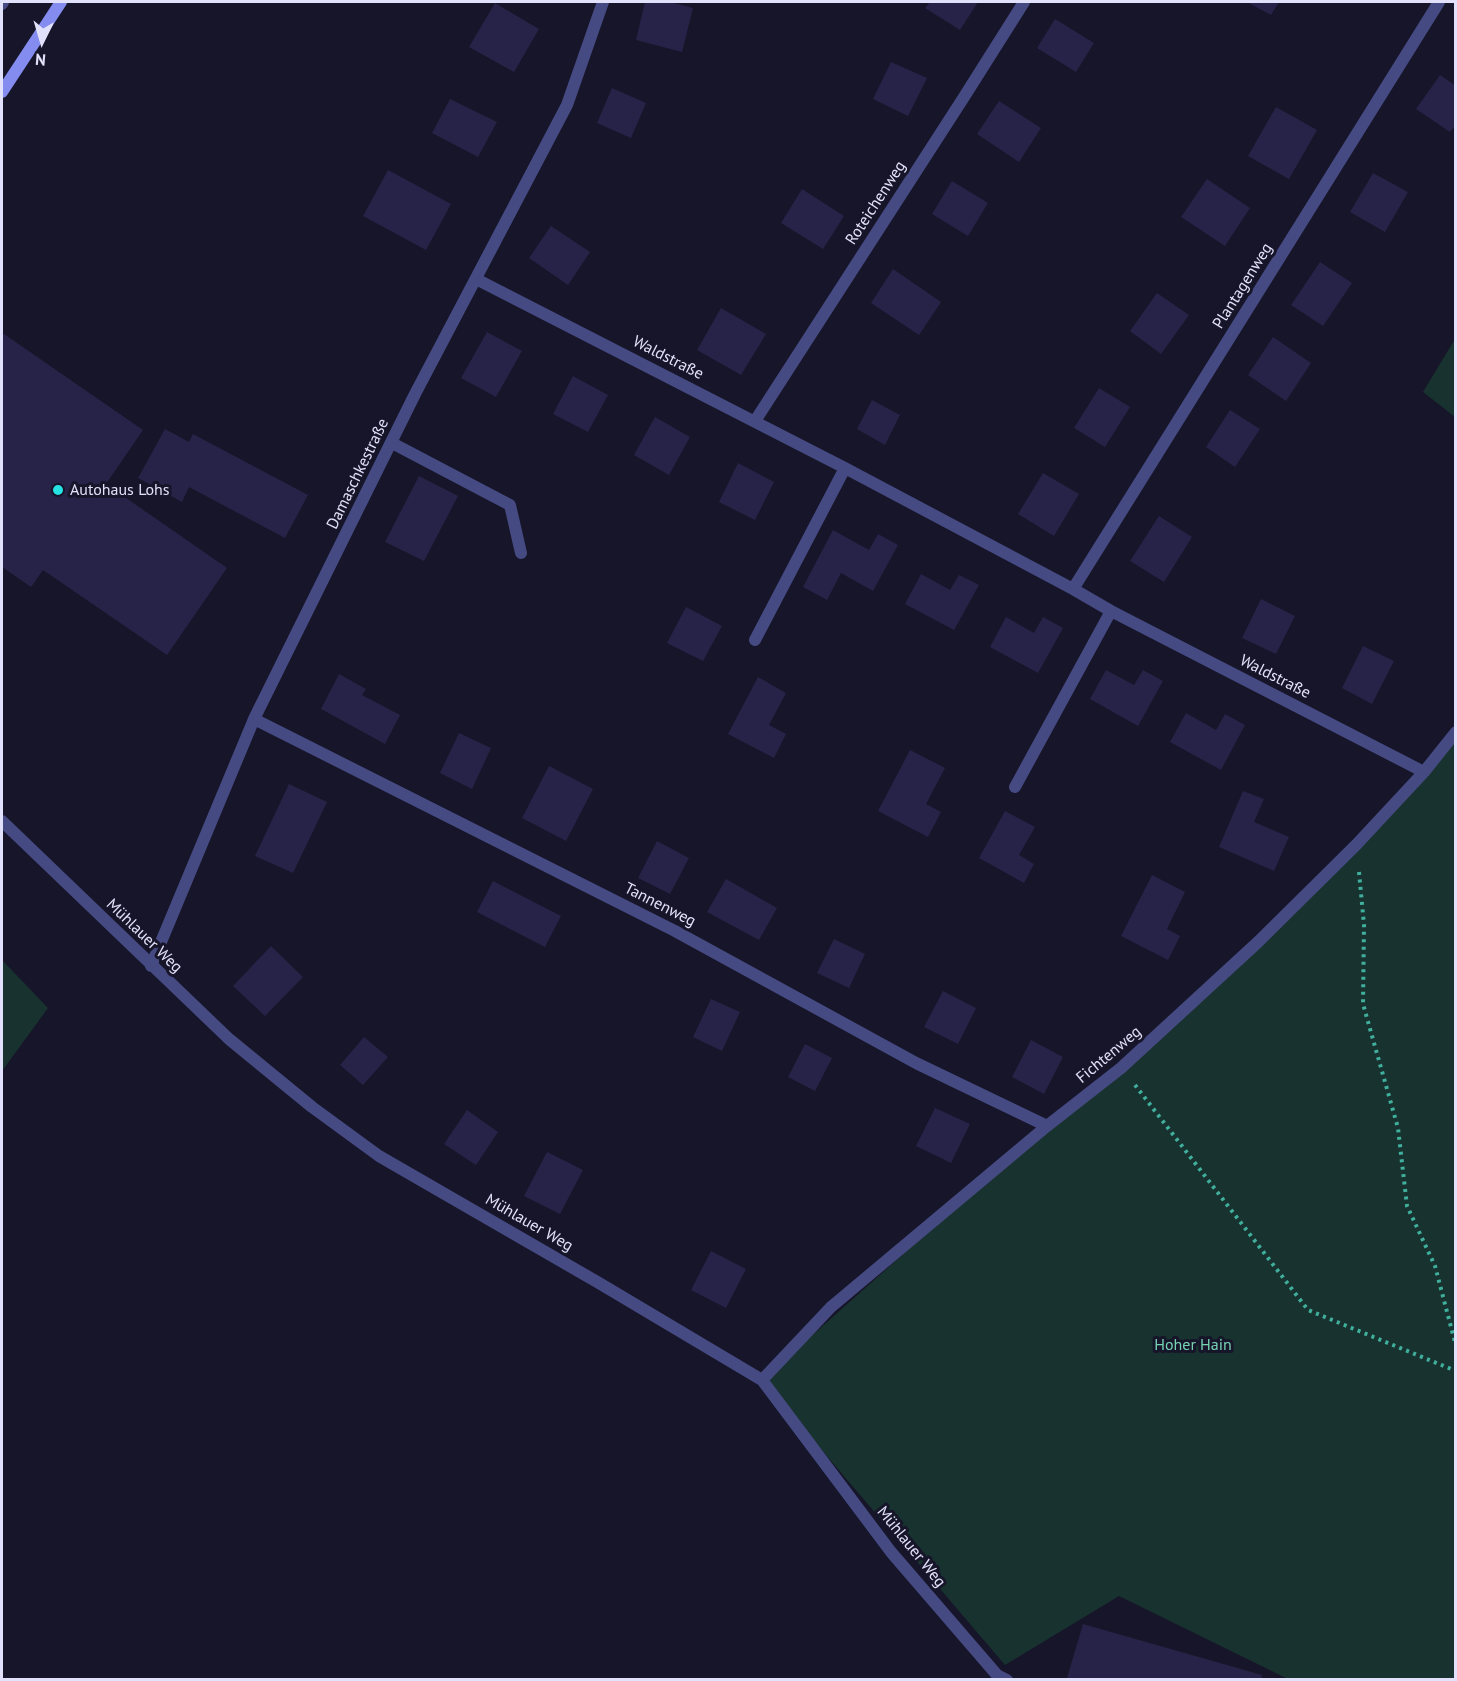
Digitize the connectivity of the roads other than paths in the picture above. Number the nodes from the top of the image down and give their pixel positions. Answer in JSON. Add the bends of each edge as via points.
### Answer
{"nodes":[{"id":1,"x":61,"y":2,"type":"edge"},
{"id":2,"x":603,"y":2,"type":"edge"},
{"id":3,"x":1024,"y":2,"type":"edge"},
{"id":4,"x":1439,"y":2,"type":"edge"},
{"id":5,"x":2,"y":92,"type":"edge"},
{"id":6,"x":476,"y":279,"type":"junction"},
{"id":7,"x":755,"y":421,"type":"junction"},
{"id":8,"x":392,"y":443,"type":"junction"},
{"id":9,"x":845,"y":468,"type":"junction"},
{"id":10,"x":521,"y":553,"type":"dead end"},
{"id":11,"x":1073,"y":589,"type":"junction"},
{"id":12,"x":1111,"y":611,"type":"junction"},
{"id":13,"x":755,"y":640,"type":"dead end"},
{"id":14,"x":254,"y":719,"type":"junction"},
{"id":15,"x":1455,"y":732,"type":"edge"},
{"id":16,"x":1424,"y":772,"type":"junction"},
{"id":17,"x":1015,"y":787,"type":"dead end"},
{"id":18,"x":2,"y":821,"type":"edge"},
{"id":19,"x":151,"y":966,"type":"junction"},
{"id":20,"x":1047,"y":1126,"type":"junction"},
{"id":21,"x":762,"y":1380,"type":"junction"},
{"id":22,"x":1007,"y":1680,"type":"edge"}],
"edges":[{"from":1,"to":5,"type":"main road"},
{"from":2,"to":6,"type":"street","name":"Damaschkestraße","via":[[567,105]]},
{"from":3,"to":7,"type":"street","name":"Roteichenweg"},
{"from":4,"to":11,"type":"street","name":"Plantagenweg"},
{"from":6,"to":7,"type":"street","name":"Waldstraße"},
{"from":6,"to":8,"type":"street","name":"Damaschkestraße"},
{"from":7,"to":9,"type":"street","name":"Waldstraße"},
{"from":8,"to":10,"type":"street","via":[[510,505]]},
{"from":8,"to":14,"type":"street","name":"Damaschkestraße"},
{"from":9,"to":11,"type":"street","name":"Waldstraße"},
{"from":9,"to":13,"type":"street"},
{"from":11,"to":12,"type":"street","name":"Waldstraße"},
{"from":12,"to":16,"type":"street","name":"Waldstraße"},
{"from":12,"to":17,"type":"street"},
{"from":14,"to":19,"type":"street","name":"Damaschkestraße"},
{"from":14,"to":20,"type":"street","name":"Tannenweg","via":[[675,931],[916,1063]]},
{"from":15,"to":16,"type":"street","name":"Fichtenweg"},
{"from":16,"to":20,"type":"street","name":"Fichtenweg","via":[[1258,942],[1122,1068]]},
{"from":18,"to":19,"type":"street","name":"Mühlauer Weg"},
{"from":19,"to":21,"type":"street","name":"Mühlauer Weg","via":[[229,1039],[380,1156]]},
{"from":20,"to":21,"type":"street","name":"Fichtenweg","via":[[831,1307]]},
{"from":21,"to":22,"type":"street","name":"Mühlauer Weg","via":[[891,1552],[997,1675]]}]}
